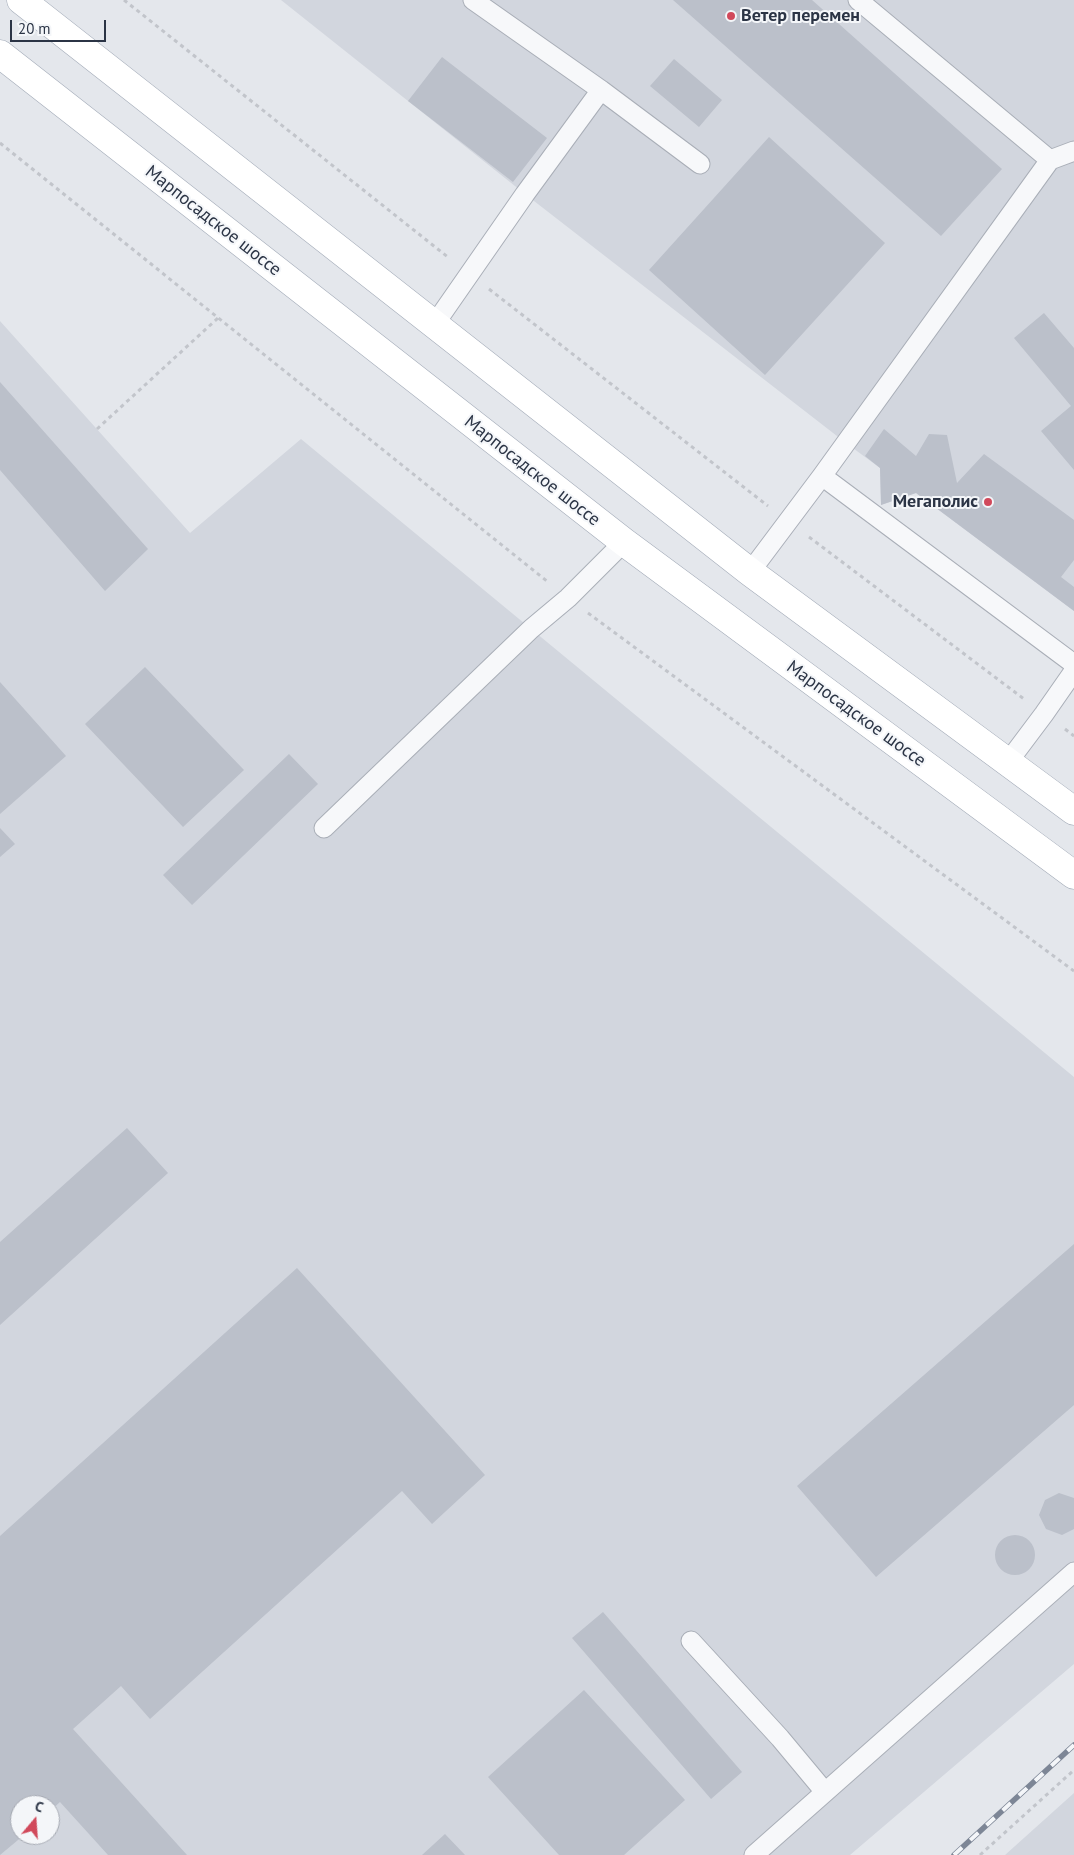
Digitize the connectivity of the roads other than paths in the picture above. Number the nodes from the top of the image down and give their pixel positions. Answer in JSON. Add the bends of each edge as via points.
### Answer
{"nodes":[{"id":1,"x":21,"y":0,"type":"edge"},
{"id":2,"x":473,"y":0,"type":"edge"},
{"id":3,"x":858,"y":0,"type":"edge"},
{"id":4,"x":0,"y":54,"type":"edge"},
{"id":5,"x":601,"y":90,"type":"junction"},
{"id":6,"x":1074,"y":152,"type":"edge"},
{"id":7,"x":1050,"y":160,"type":"junction"},
{"id":8,"x":700,"y":164,"type":"dead end"},
{"id":9,"x":434,"y":325,"type":"junction"},
{"id":10,"x":822,"y":476,"type":"junction"},
{"id":11,"x":624,"y":542,"type":"junction"},
{"id":12,"x":750,"y":572,"type":"junction"},
{"id":13,"x":1074,"y":664,"type":"edge"},
{"id":14,"x":1074,"y":671,"type":"edge"},
{"id":15,"x":1008,"y":762,"type":"junction"},
{"id":16,"x":1074,"y":811,"type":"edge"},
{"id":17,"x":324,"y":828,"type":"dead end"},
{"id":18,"x":1074,"y":875,"type":"edge"},
{"id":19,"x":1074,"y":1572,"type":"edge"},
{"id":20,"x":691,"y":1640,"type":"dead end"},
{"id":21,"x":825,"y":1792,"type":"junction"},
{"id":22,"x":754,"y":1855,"type":"edge"}],
"edges":[{"from":1,"to":9,"type":"main road"},
{"from":2,"to":5,"type":"lane"},
{"from":3,"to":7,"type":"lane"},
{"from":4,"to":11,"type":"main road","name":"Марпосадское шоссе"},
{"from":5,"to":8,"type":"lane"},
{"from":5,"to":9,"type":"lane"},
{"from":6,"to":7,"type":"lane"},
{"from":7,"to":10,"type":"lane"},
{"from":9,"to":12,"type":"main road"},
{"from":10,"to":12,"type":"lane"},
{"from":10,"to":13,"type":"lane"},
{"from":11,"to":17,"type":"lane"},
{"from":11,"to":18,"type":"main road","name":"Марпосадское шоссе"},
{"from":12,"to":15,"type":"main road"},
{"from":14,"to":15,"type":"lane"},
{"from":15,"to":16,"type":"main road"},
{"from":19,"to":21,"type":"lane"},
{"from":20,"to":21,"type":"lane"},
{"from":21,"to":22,"type":"lane"}]}
